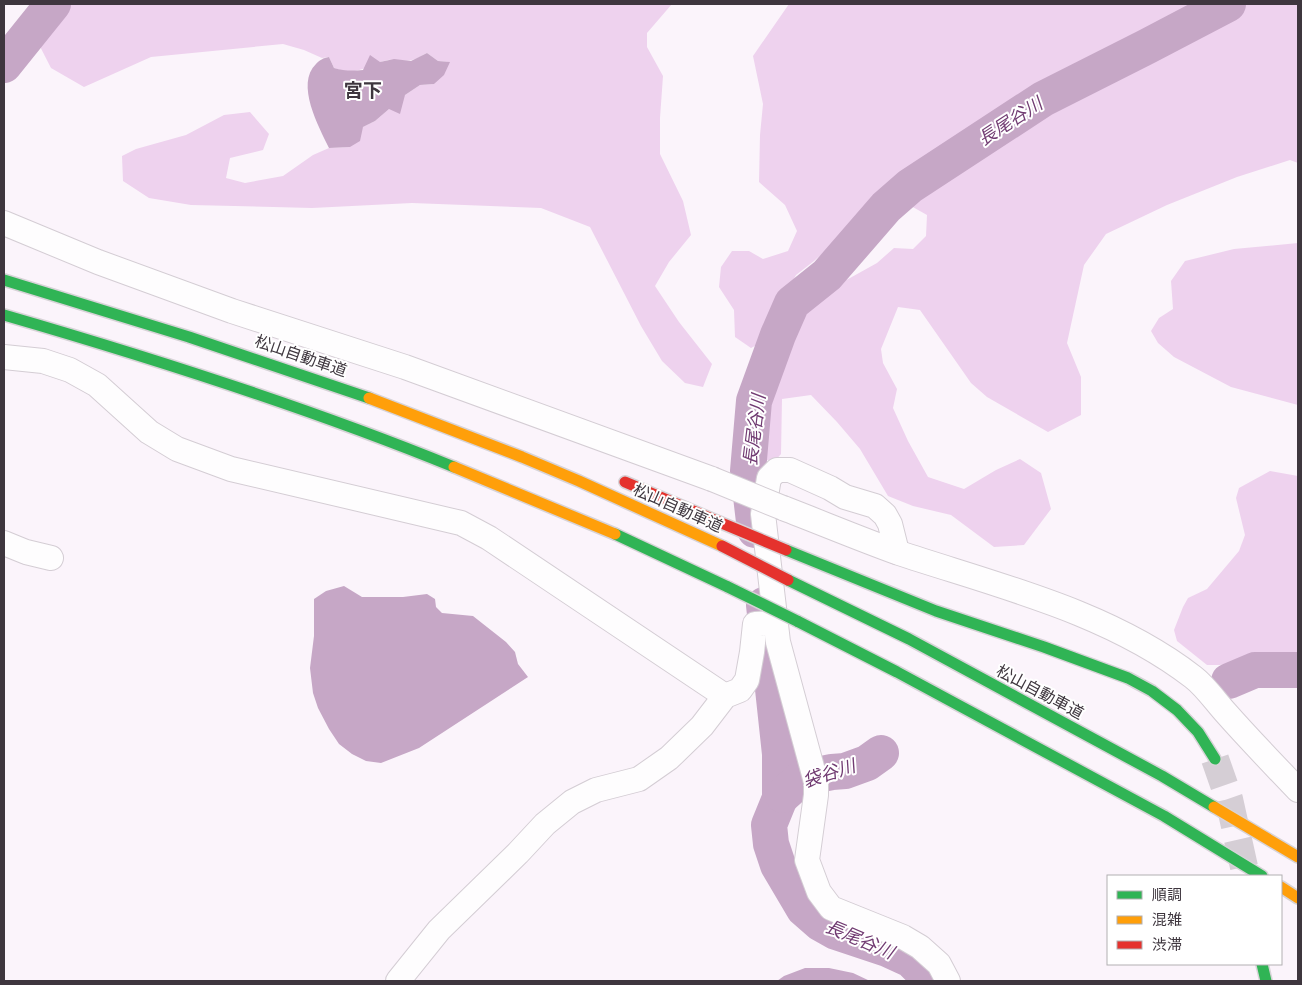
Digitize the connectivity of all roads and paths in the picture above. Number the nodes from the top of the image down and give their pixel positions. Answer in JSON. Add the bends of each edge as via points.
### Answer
{"nodes":[{"id":1,"x":4,"y":223,"type":"edge"},
{"id":2,"x":4,"y":280,"type":"edge"},
{"id":3,"x":4,"y":315,"type":"edge"},
{"id":4,"x":244,"y":354,"type":"junction"},
{"id":5,"x":4,"y":357,"type":"edge"},
{"id":6,"x":493,"y":434,"type":"dead end"},
{"id":7,"x":612,"y":477,"type":"dead end"},
{"id":8,"x":4,"y":543,"type":"edge"},
{"id":9,"x":897,"y":552,"type":"junction"},
{"id":10,"x":51,"y":558,"type":"dead end"},
{"id":11,"x":776,"y":623,"type":"junction"},
{"id":12,"x":725,"y":696,"type":"junction"},
{"id":13,"x":1215,"y":759,"type":"tunnel mouth"},
{"id":14,"x":1298,"y":790,"type":"edge"},
{"id":15,"x":1298,"y":857,"type":"edge"},
{"id":16,"x":1260,"y":875,"type":"edge"},
{"id":17,"x":1282,"y":888,"type":"edge"},
{"id":18,"x":1298,"y":898,"type":"edge"},
{"id":19,"x":1262,"y":965,"type":"edge"},
{"id":20,"x":398,"y":981,"type":"edge"},
{"id":21,"x":948,"y":981,"type":"edge"},
{"id":22,"x":1266,"y":981,"type":"edge"}],
"edges":[{"from":1,"to":9,"type":"street","bridge":true,"via":[[98,262],[232,311],[405,367],[712,479]]},
{"from":2,"to":4,"type":"highway","name":"松山自動車道"},
{"from":3,"to":11,"type":"highway","bridge":true,"via":[[238,387],[482,478],[589,523],[728,588]]},
{"from":4,"to":6,"type":"highway"},
{"from":4,"to":15,"type":"highway","name":"松山自動車道","bridge":true,"via":[[364,395],[495,446],[722,546],[909,640],[1162,776]]},
{"from":5,"to":12,"type":"street","via":[[43,361],[70,370],[97,385],[149,432],[176,449],[231,469],[461,523],[489,538]]},
{"from":7,"to":13,"type":"highway","bridge":true,"via":[[936,611],[1128,678],[1178,710],[1198,732]]},
{"from":8,"to":10,"type":"street"},
{"from":9,"to":11,"type":"street","via":[[890,524],[875,506],[845,497],[790,470],[777,470],[769,478],[763,514]]},
{"from":9,"to":14,"type":"street","via":[[1073,610],[1171,660],[1196,678]]},
{"from":11,"to":12,"type":"street","via":[[752,652],[747,680],[740,690]]},
{"from":11,"to":16,"type":"highway","via":[[898,672],[1155,812]]},
{"from":11,"to":21,"type":"street","via":[[778,642],[816,782],[807,860],[819,892],[831,908],[920,947],[939,964]]},
{"from":12,"to":20,"type":"street","via":[[702,726],[669,758],[639,779],[596,790],[572,802],[545,824],[439,930]]},
{"from":17,"to":18,"type":"highway"},
{"from":19,"to":22,"type":"highway"}]}
